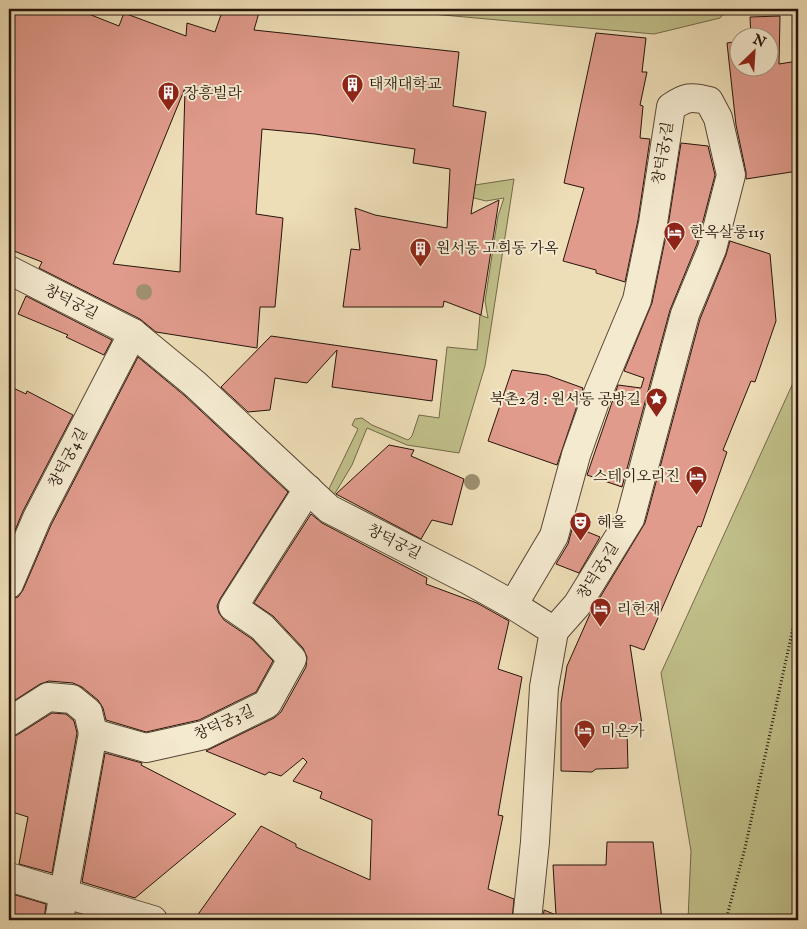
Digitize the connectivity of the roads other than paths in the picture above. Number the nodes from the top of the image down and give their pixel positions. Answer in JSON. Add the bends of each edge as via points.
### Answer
{"nodes":[{"id":1,"x":9,"y":270,"type":"edge"},
{"id":2,"x":133,"y":333,"type":"junction"},
{"id":3,"x":308,"y":489,"type":"junction"},
{"id":4,"x":9,"y":584,"type":"edge"},
{"id":5,"x":513,"y":605,"type":"junction"},
{"id":6,"x":554,"y":631,"type":"junction"},
{"id":7,"x":9,"y":722,"type":"edge"},
{"id":8,"x":94,"y":733,"type":"junction"},
{"id":9,"x":9,"y":877,"type":"edge"},
{"id":10,"x":64,"y":893,"type":"junction"},
{"id":11,"x":59,"y":920,"type":"edge"},
{"id":12,"x":153,"y":920,"type":"edge"},
{"id":13,"x":527,"y":920,"type":"edge"}],
"edges":[{"from":1,"to":2,"type":"street","name":"창덕궁길"},
{"from":2,"to":3,"type":"street","name":"창덕궁길","via":[[195,384]]},
{"from":2,"to":4,"type":"street","name":"창덕궁4길","via":[[36,518]]},
{"from":3,"to":5,"type":"street","name":"창덕궁길","via":[[329,509]]},
{"from":3,"to":8,"type":"street","name":"창덕궁3길","via":[[234,607],[262,627],[292,659],[267,704],[204,735],[146,748]]},
{"from":5,"to":6,"type":"street","name":"창덕궁길"},
{"from":5,"to":6,"type":"street","name":"창덕궁5길","via":[[554,536],[576,455],[637,300],[671,107],[694,97],[709,101],[718,118],[731,175],[712,249],[685,314],[630,519],[577,605]]},
{"from":6,"to":13,"type":"street","via":[[544,687]]},
{"from":7,"to":8,"type":"street","via":[[48,697],[72,699],[88,712]]},
{"from":8,"to":10,"type":"street"},
{"from":9,"to":10,"type":"street"},
{"from":10,"to":11,"type":"street"},
{"from":10,"to":12,"type":"street"}]}
